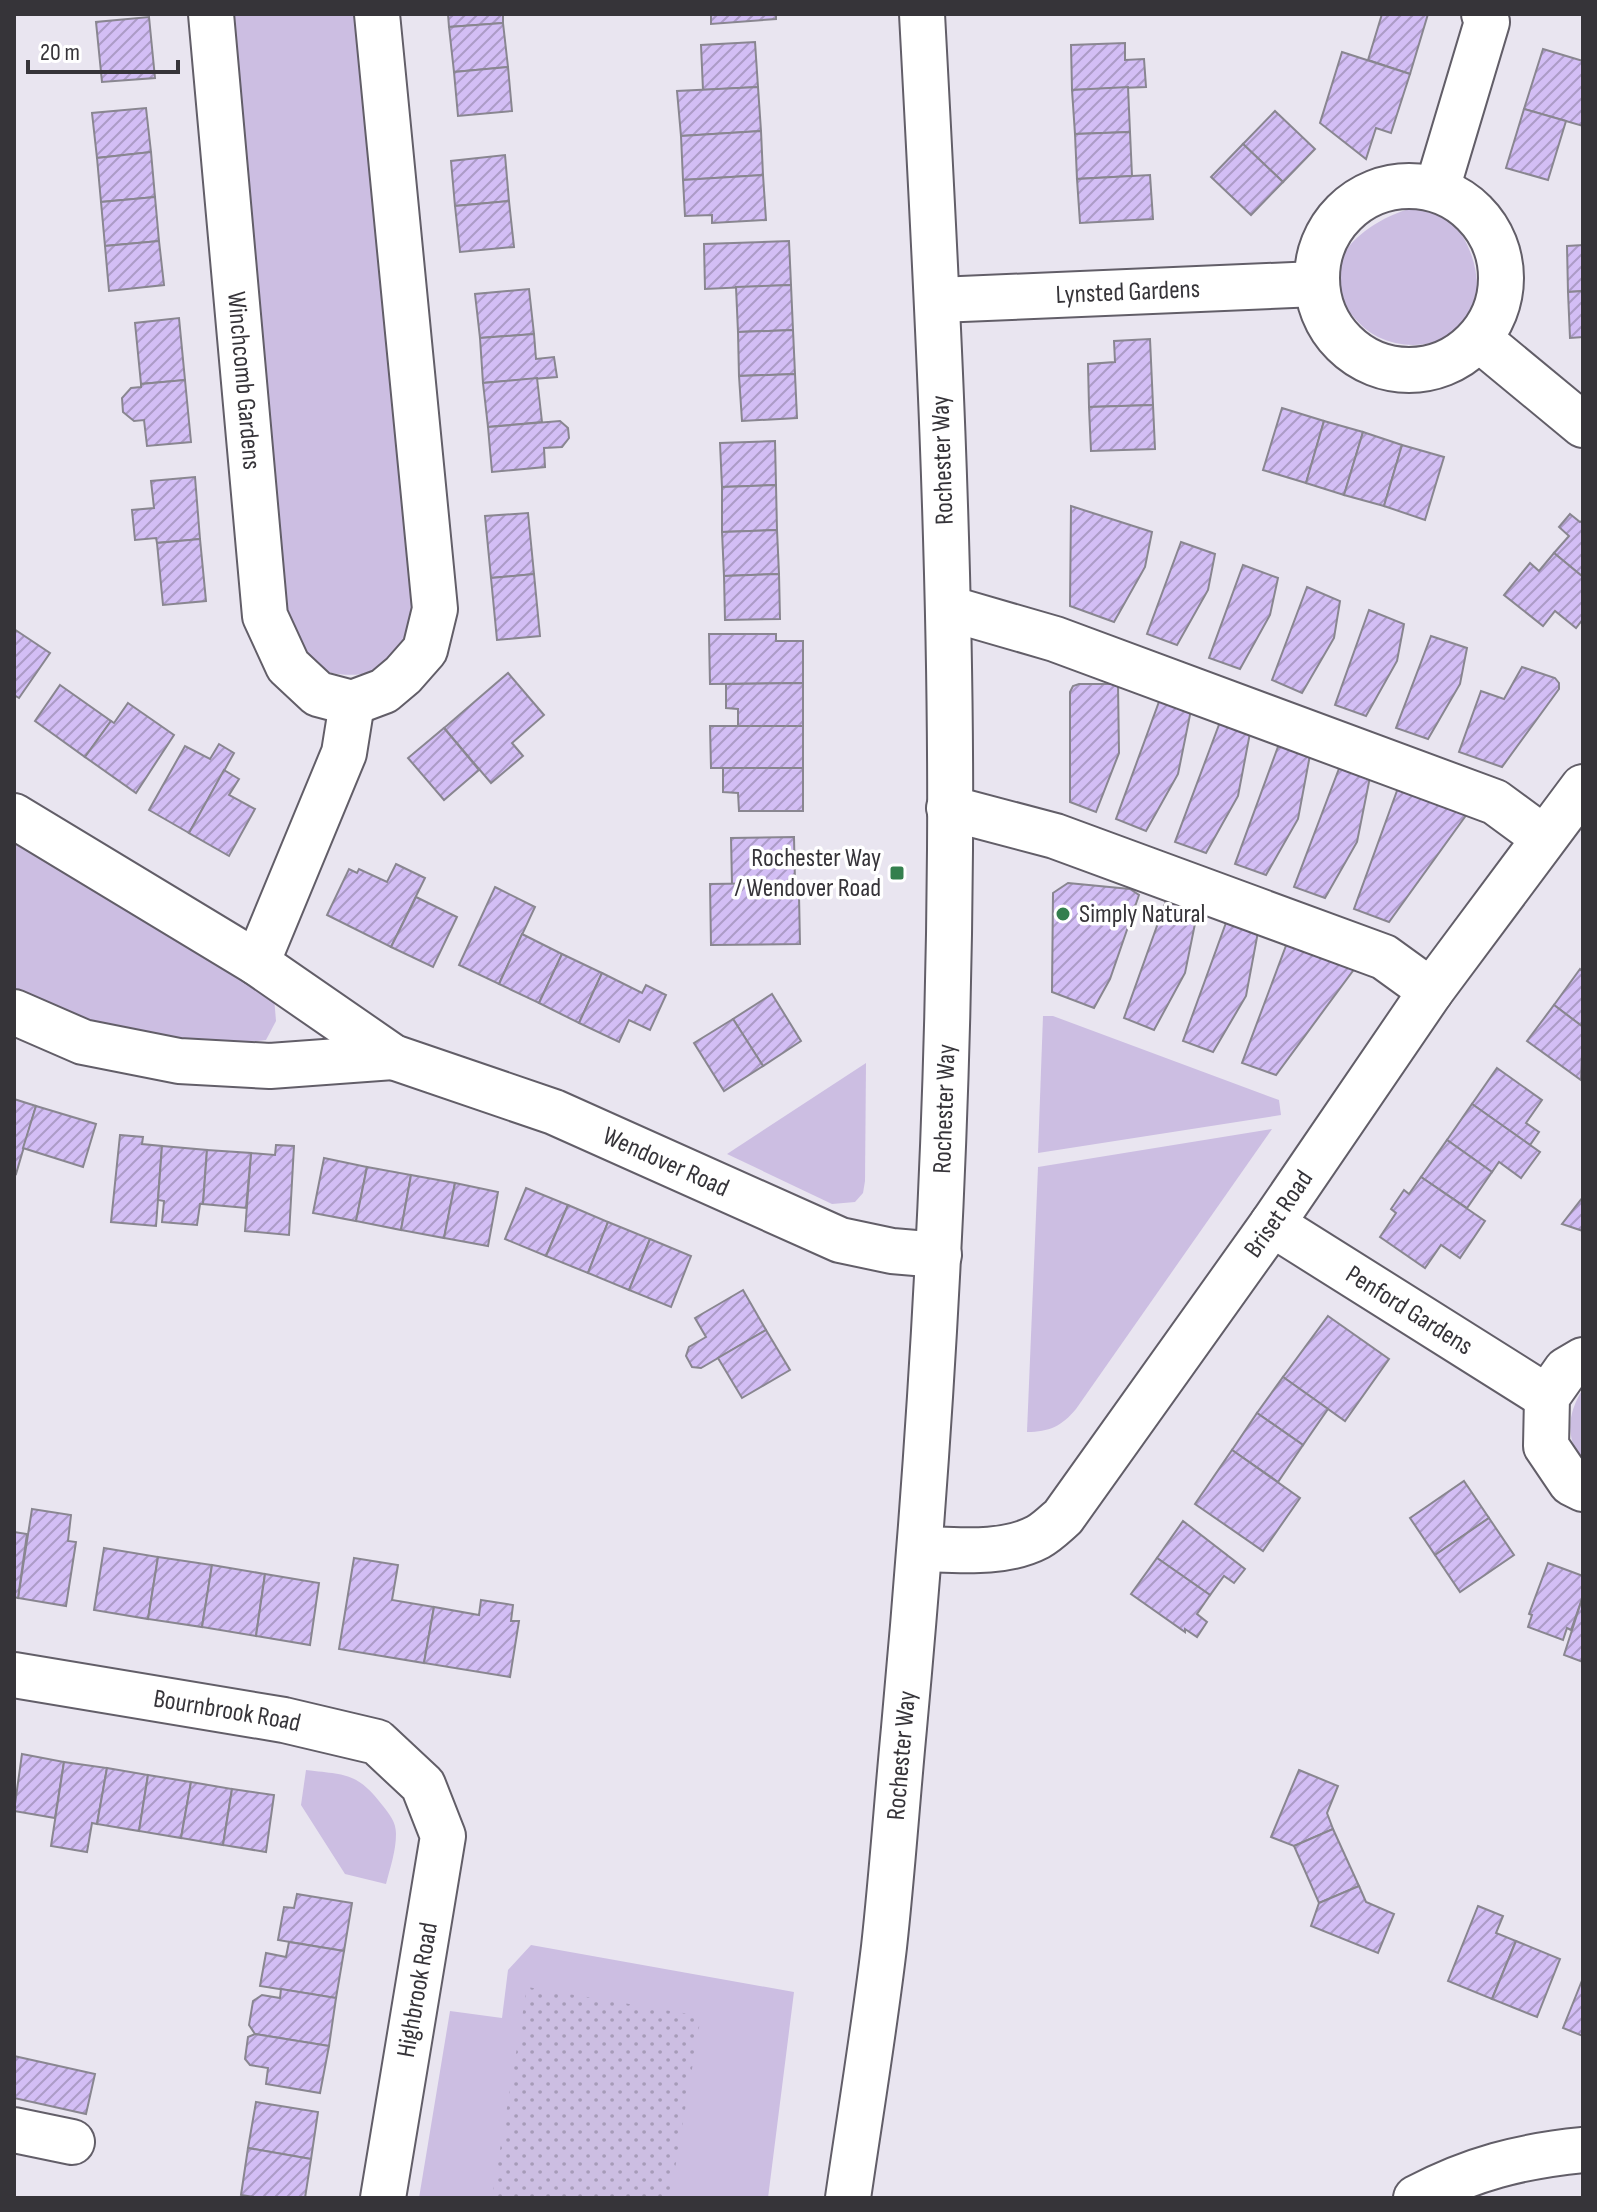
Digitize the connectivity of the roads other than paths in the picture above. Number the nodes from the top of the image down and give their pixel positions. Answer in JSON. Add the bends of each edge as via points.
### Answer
{"nodes":[{"id":1,"x":211,"y":14,"type":"edge"},
{"id":2,"x":377,"y":14,"type":"edge"},
{"id":3,"x":922,"y":14,"type":"edge"},
{"id":4,"x":1490,"y":17,"type":"edge"},
{"id":5,"x":1437,"y":189,"type":"junction"},
{"id":6,"x":1316,"y":284,"type":"junction"},
{"id":7,"x":938,"y":300,"type":"junction"},
{"id":8,"x":1479,"y":339,"type":"junction"},
{"id":9,"x":1583,"y":425,"type":"edge"},
{"id":10,"x":948,"y":608,"type":"junction"},
{"id":11,"x":352,"y":703,"type":"junction"},
{"id":12,"x":1583,"y":787,"type":"edge"},
{"id":13,"x":949,"y":808,"type":"junction"},
{"id":14,"x":14,"y":816,"type":"edge"},
{"id":15,"x":1544,"y":838,"type":"junction"},
{"id":16,"x":257,"y":963,"type":"junction"},
{"id":17,"x":1431,"y":991,"type":"junction"},
{"id":18,"x":14,"y":1012,"type":"edge"},
{"id":19,"x":393,"y":1057,"type":"junction"},
{"id":20,"x":1272,"y":1224,"type":"junction"},
{"id":21,"x":939,"y":1255,"type":"junction"},
{"id":22,"x":1583,"y":1360,"type":"edge"},
{"id":23,"x":1547,"y":1397,"type":"junction"},
{"id":24,"x":1583,"y":1489,"type":"edge"},
{"id":25,"x":920,"y":1549,"type":"junction"},
{"id":26,"x":14,"y":1675,"type":"edge"},
{"id":27,"x":423,"y":1785,"type":"joint"},
{"id":28,"x":14,"y":2130,"type":"edge"},
{"id":29,"x":72,"y":2142,"type":"dead end"},
{"id":30,"x":1583,"y":2150,"type":"edge"},
{"id":31,"x":383,"y":2198,"type":"edge"},
{"id":32,"x":848,"y":2198,"type":"edge"},
{"id":33,"x":1416,"y":2198,"type":"edge"}],
"edges":[{"from":1,"to":11,"type":"street","name":"Winchcomb Gardens","via":[[265,616],[288,666],[318,694]]},
{"from":2,"to":11,"type":"street","via":[[435,609],[425,650],[403,675],[384,691]]},
{"from":3,"to":7,"type":"street","name":"Rochester Way"},
{"from":4,"to":5,"type":"street"},
{"from":5,"to":6,"type":"street","via":[[1407,185],[1378,191],[1352,205],[1332,227],[1319,254]]},
{"from":5,"to":8,"type":"street","via":[[1475,214],[1499,253],[1502,283],[1495,313]]},
{"from":6,"to":7,"type":"street","name":"Lynsted Gardens"},
{"from":6,"to":8,"type":"street","via":[[1324,314],[1340,341],[1365,360],[1395,370],[1426,369],[1455,359]]},
{"from":7,"to":10,"type":"street","name":"Rochester Way"},
{"from":8,"to":9,"type":"street"},
{"from":10,"to":13,"type":"street","name":"Rochester Way"},
{"from":10,"to":15,"type":"street","via":[[1055,639],[1495,802]]},
{"from":11,"to":16,"type":"street","via":[[344,753]]},
{"from":12,"to":15,"type":"street","name":"Briset Road"},
{"from":13,"to":17,"type":"street","via":[[1055,836],[1384,957]]},
{"from":13,"to":21,"type":"street","name":"Rochester Way"},
{"from":14,"to":16,"type":"street","name":"Wendover Road"},
{"from":15,"to":17,"type":"street","name":"Briset Road"},
{"from":16,"to":19,"type":"street","name":"Wendover Road"},
{"from":17,"to":20,"type":"street","name":"Briset Road"},
{"from":18,"to":19,"type":"street","name":"Wendover Road","via":[[83,1042],[179,1061],[270,1066]]},
{"from":19,"to":21,"type":"street","name":"Wendover Road","via":[[554,1112],[840,1240]]},
{"from":20,"to":23,"type":"street","name":"Penford Gardens"},
{"from":20,"to":25,"type":"street","name":"Briset Road","via":[[1063,1517],[1039,1536],[1014,1546]]},
{"from":21,"to":25,"type":"street","name":"Rochester Way"},
{"from":22,"to":23,"type":"street","via":[[1566,1370]]},
{"from":23,"to":24,"type":"street","via":[[1546,1446],[1571,1483]]},
{"from":25,"to":32,"type":"street","name":"Rochester Way","via":[[884,1948]]},
{"from":26,"to":27,"type":"street","name":"Bournbrook Road","via":[[284,1720],[377,1742]]},
{"from":27,"to":31,"type":"street","name":"Highbrook Road","via":[[443,1836]]},
{"from":28,"to":29,"type":"street"},
{"from":30,"to":33,"type":"street","via":[[1496,2164]]}]}
